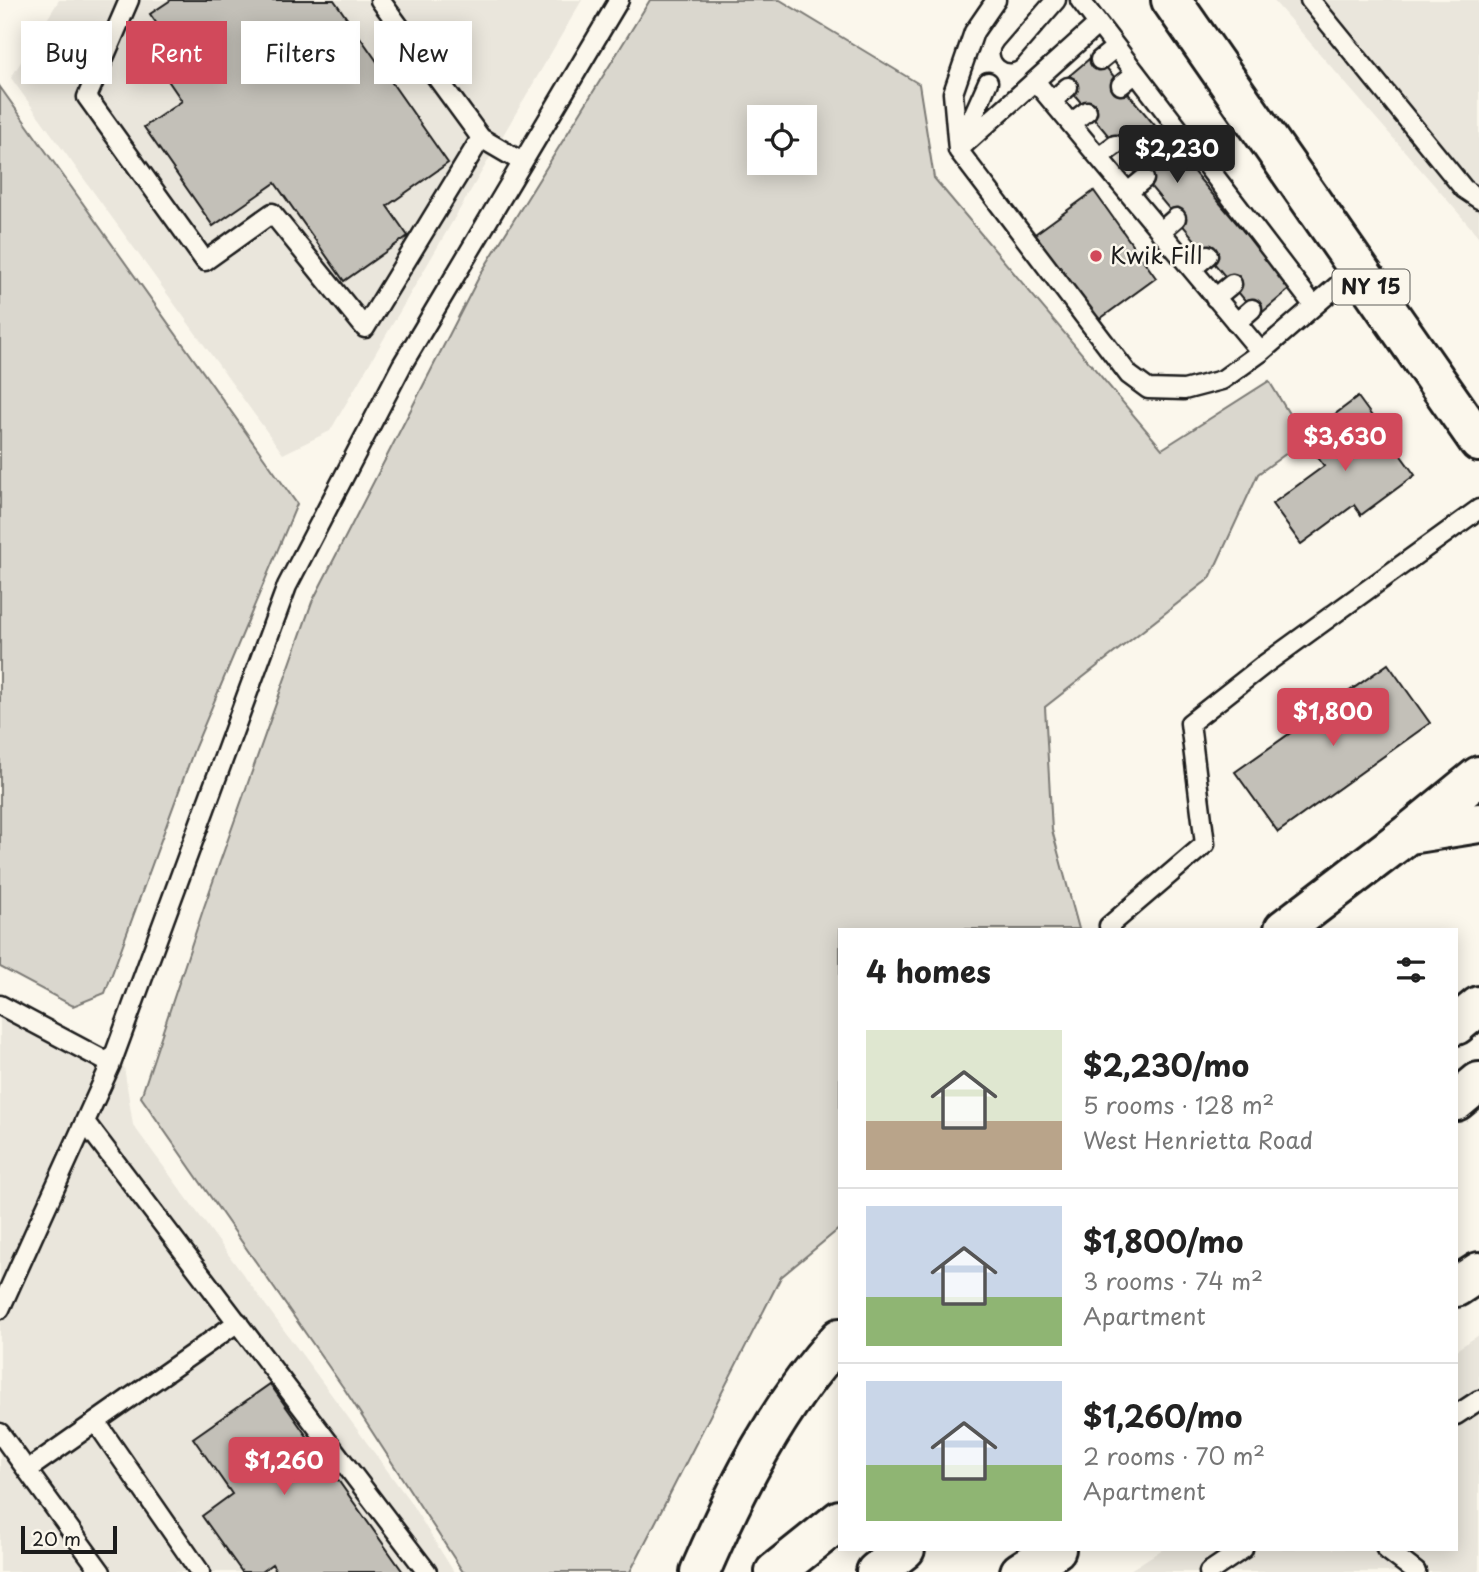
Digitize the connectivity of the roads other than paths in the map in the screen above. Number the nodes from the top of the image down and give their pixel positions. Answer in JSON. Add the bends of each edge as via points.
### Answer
{"nodes":[{"id":1,"x":128,"y":0,"type":"edge"},
{"id":2,"x":380,"y":0,"type":"edge"},
{"id":3,"x":619,"y":0,"type":"edge"},
{"id":4,"x":996,"y":0,"type":"edge"},
{"id":5,"x":1056,"y":0,"type":"edge"},
{"id":6,"x":1080,"y":0,"type":"edge"},
{"id":7,"x":1171,"y":0,"type":"edge"},
{"id":8,"x":1310,"y":0,"type":"edge"},
{"id":9,"x":1098,"y":24,"type":"junction"},
{"id":10,"x":1116,"y":47,"type":"junction"},
{"id":11,"x":1010,"y":53,"type":"dead end"},
{"id":12,"x":1100,"y":60,"type":"dead end"},
{"id":13,"x":1136,"y":73,"type":"junction"},
{"id":14,"x":1035,"y":81,"type":"junction"},
{"id":15,"x":988,"y":82,"type":"dead end"},
{"id":16,"x":1121,"y":85,"type":"dead end"},
{"id":17,"x":1068,"y":88,"type":"dead end"},
{"id":18,"x":1052,"y":101,"type":"junction"},
{"id":19,"x":1087,"y":111,"type":"dead end"},
{"id":20,"x":1071,"y":123,"type":"junction"},
{"id":21,"x":481,"y":138,"type":"junction"},
{"id":22,"x":1115,"y":145,"type":"dead end"},
{"id":23,"x":958,"y":150,"type":"junction"},
{"id":24,"x":1099,"y":157,"type":"junction"},
{"id":25,"x":522,"y":162,"type":"junction"},
{"id":26,"x":1144,"y":179,"type":"dead end"},
{"id":27,"x":1128,"y":192,"type":"junction"},
{"id":28,"x":1479,"y":199,"type":"edge"},
{"id":29,"x":1176,"y":218,"type":"dead end"},
{"id":30,"x":1160,"y":232,"type":"junction"},
{"id":31,"x":1208,"y":255,"type":"dead end"},
{"id":32,"x":1358,"y":268,"type":"junction"},
{"id":33,"x":1192,"y":270,"type":"junction"},
{"id":34,"x":1232,"y":284,"type":"dead end"},
{"id":35,"x":1216,"y":298,"type":"junction"},
{"id":36,"x":1314,"y":306,"type":"junction"},
{"id":37,"x":1252,"y":309,"type":"dead end"},
{"id":38,"x":1236,"y":323,"type":"junction"},
{"id":39,"x":1261,"y":352,"type":"junction"},
{"id":40,"x":1479,"y":442,"type":"edge"},
{"id":41,"x":1479,"y":509,"type":"edge"},
{"id":42,"x":1479,"y":776,"type":"edge"},
{"id":43,"x":1479,"y":823,"type":"edge"},
{"id":44,"x":1408,"y":834,"type":"junction"},
{"id":45,"x":1110,"y":928,"type":"edge"},
{"id":46,"x":1285,"y":928,"type":"edge"},
{"id":47,"x":0,"y":1005,"type":"edge"},
{"id":48,"x":1479,"y":1006,"type":"edge"},
{"id":49,"x":1458,"y":1022,"type":"edge"},
{"id":50,"x":111,"y":1064,"type":"junction"},
{"id":51,"x":1479,"y":1082,"type":"edge"},
{"id":52,"x":1458,"y":1099,"type":"edge"},
{"id":53,"x":85,"y":1122,"type":"junction"},
{"id":54,"x":1479,"y":1272,"type":"edge"},
{"id":55,"x":1458,"y":1286,"type":"edge"},
{"id":56,"x":0,"y":1309,"type":"edge"},
{"id":57,"x":238,"y":1322,"type":"junction"},
{"id":58,"x":838,"y":1341,"type":"edge"},
{"id":59,"x":1479,"y":1400,"type":"edge"},
{"id":60,"x":1458,"y":1414,"type":"edge"},
{"id":61,"x":96,"y":1422,"type":"junction"},
{"id":62,"x":0,"y":1433,"type":"edge"},
{"id":63,"x":27,"y":1470,"type":"junction"},
{"id":64,"x":838,"y":1522,"type":"edge"},
{"id":65,"x":902,"y":1551,"type":"edge"},
{"id":66,"x":1053,"y":1551,"type":"edge"},
{"id":67,"x":1240,"y":1551,"type":"edge"},
{"id":68,"x":1389,"y":1551,"type":"edge"},
{"id":69,"x":101,"y":1572,"type":"edge"},
{"id":70,"x":200,"y":1572,"type":"edge"},
{"id":71,"x":427,"y":1572,"type":"edge"},
{"id":72,"x":700,"y":1572,"type":"edge"},
{"id":73,"x":775,"y":1572,"type":"edge"},
{"id":74,"x":876,"y":1572,"type":"edge"},
{"id":75,"x":1020,"y":1572,"type":"edge"},
{"id":76,"x":1209,"y":1572,"type":"edge"},
{"id":77,"x":1416,"y":1572,"type":"edge"}],
"edges":[{"from":1,"to":21,"type":"lane","via":[[87,97],[205,261],[272,213],[365,328]]},
{"from":2,"to":21,"type":"lane"},
{"from":3,"to":25,"type":"lane"},
{"from":4,"to":23,"type":"lane","via":[[974,32],[953,93]]},
{"from":5,"to":11,"type":"lane"},
{"from":6,"to":9,"type":"lane"},
{"from":7,"to":32,"type":"main road","number":"NY 15"},
{"from":8,"to":28,"type":"lane","via":[[1464,189]]},
{"from":9,"to":10,"type":"lane"},
{"from":9,"to":14,"type":"lane"},
{"from":10,"to":12,"type":"lane"},
{"from":10,"to":13,"type":"lane"},
{"from":13,"to":16,"type":"lane"},
{"from":13,"to":36,"type":"lane","via":[[1156,113]]},
{"from":14,"to":18,"type":"lane"},
{"from":14,"to":23,"type":"lane"},
{"from":15,"to":23,"type":"lane"},
{"from":17,"to":18,"type":"lane"},
{"from":18,"to":20,"type":"lane"},
{"from":19,"to":20,"type":"lane"},
{"from":20,"to":24,"type":"lane"},
{"from":21,"to":25,"type":"lane"},
{"from":22,"to":24,"type":"lane"},
{"from":23,"to":39,"type":"lane","via":[[1129,374],[1148,388],[1184,390],[1222,380]]},
{"from":24,"to":27,"type":"lane"},
{"from":25,"to":50,"type":"lane","via":[[402,365],[287,586]]},
{"from":26,"to":27,"type":"lane"},
{"from":27,"to":30,"type":"lane"},
{"from":29,"to":30,"type":"lane"},
{"from":30,"to":33,"type":"lane"},
{"from":31,"to":33,"type":"lane"},
{"from":32,"to":36,"type":"lane"},
{"from":32,"to":40,"type":"main road","number":"NY 15"},
{"from":33,"to":35,"type":"lane"},
{"from":34,"to":35,"type":"lane"},
{"from":35,"to":38,"type":"lane"},
{"from":36,"to":39,"type":"lane"},
{"from":37,"to":38,"type":"lane"},
{"from":38,"to":39,"type":"lane"},
{"from":41,"to":45,"type":"lane","via":[[1190,723],[1205,844]]},
{"from":42,"to":44,"type":"main road"},
{"from":43,"to":44,"type":"main road"},
{"from":44,"to":46,"type":"main road"},
{"from":47,"to":50,"type":"lane"},
{"from":48,"to":49,"type":"main road"},
{"from":50,"to":53,"type":"lane"},
{"from":51,"to":52,"type":"main road"},
{"from":53,"to":56,"type":"lane"},
{"from":53,"to":57,"type":"lane"},
{"from":54,"to":55,"type":"main road"},
{"from":57,"to":61,"type":"lane"},
{"from":57,"to":71,"type":"lane"},
{"from":58,"to":72,"type":"main road","via":[[778,1417]]},
{"from":59,"to":60,"type":"lane"},
{"from":61,"to":63,"type":"lane"},
{"from":61,"to":70,"type":"lane"},
{"from":62,"to":63,"type":"lane"},
{"from":63,"to":69,"type":"lane"},
{"from":64,"to":73,"type":"main road"},
{"from":65,"to":74,"type":"main road"},
{"from":66,"to":75,"type":"main road"},
{"from":67,"to":76,"type":"lane"},
{"from":68,"to":77,"type":"lane"}]}
